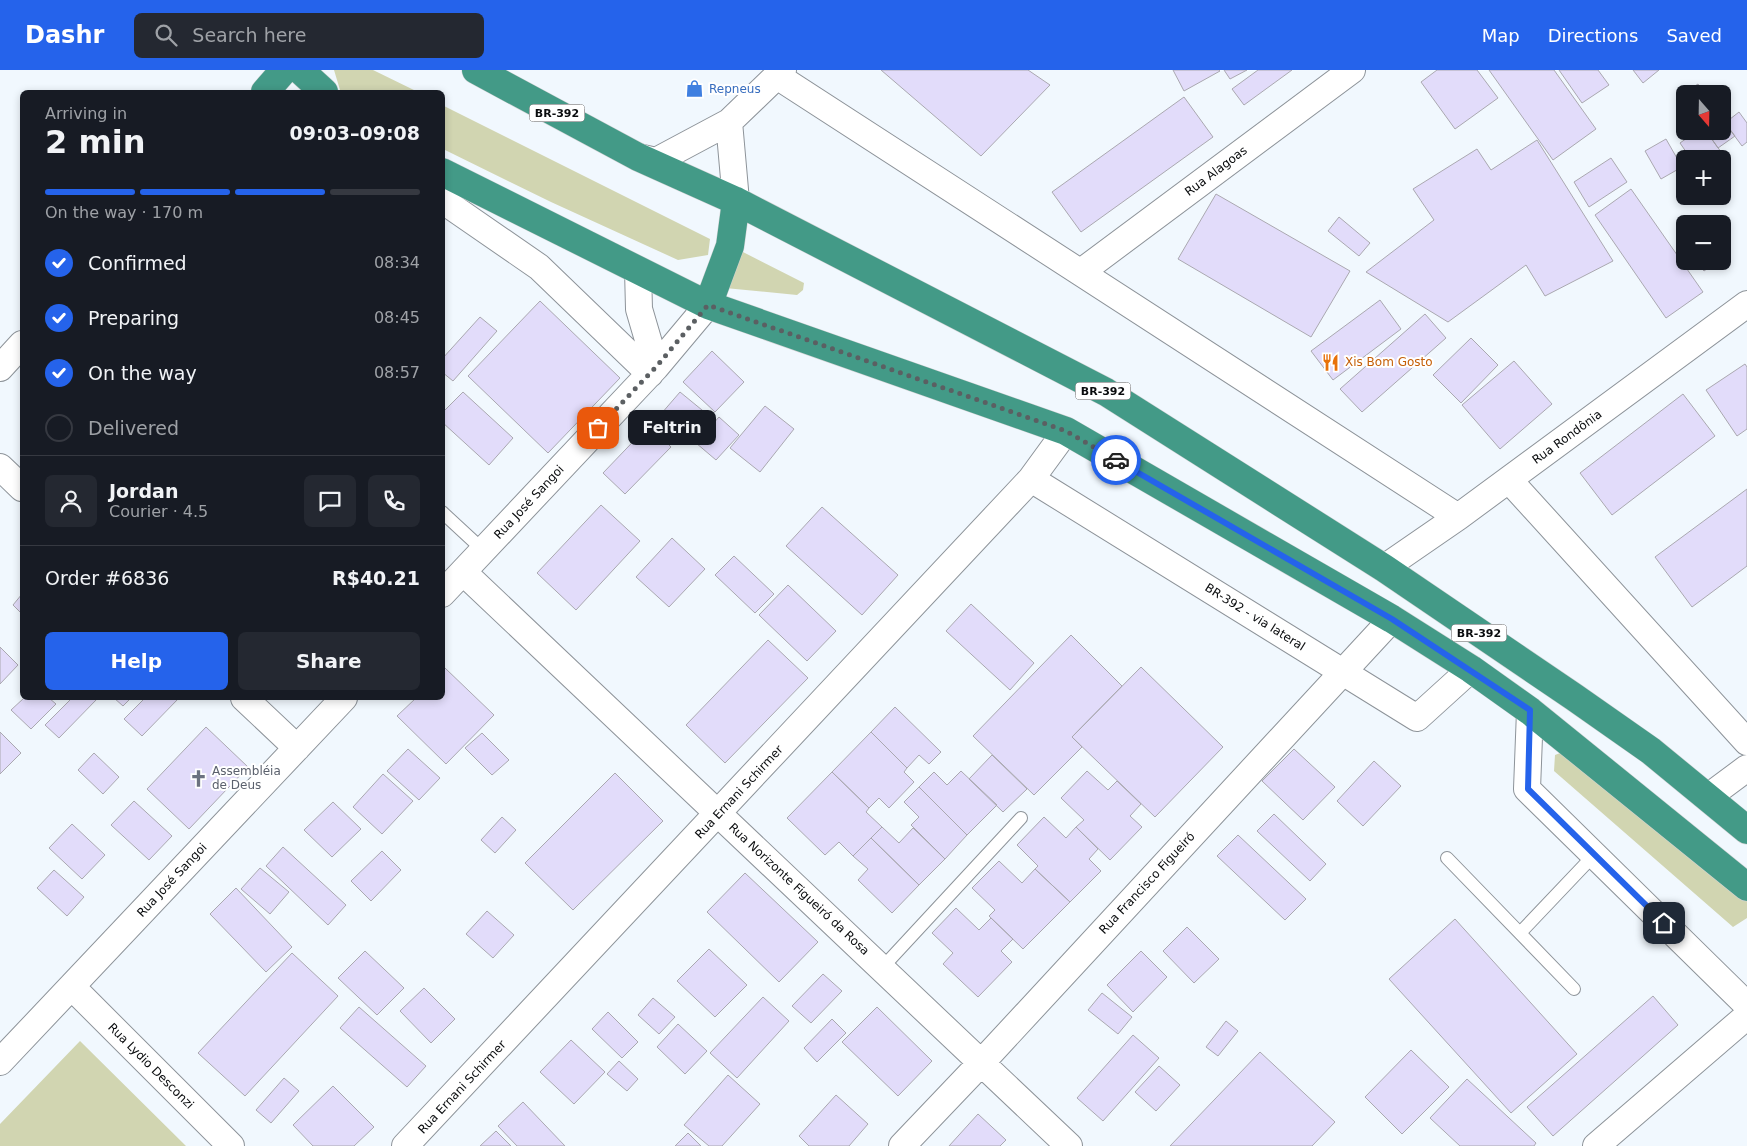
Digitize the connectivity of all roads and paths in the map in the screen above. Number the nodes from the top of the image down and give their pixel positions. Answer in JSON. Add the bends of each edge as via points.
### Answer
{"nodes":[{"id":1,"x":262,"y":70,"type":"edge"},
{"id":2,"x":284,"y":70,"type":"edge"},
{"id":3,"x":300,"y":70,"type":"edge"},
{"id":4,"x":319,"y":70,"type":"edge"},
{"id":5,"x":476,"y":70,"type":"edge"},
{"id":6,"x":1352,"y":70,"type":"edge"},
{"id":7,"x":780,"y":73,"type":"edge"},
{"id":8,"x":265,"y":90,"type":"edge"},
{"id":9,"x":267,"y":90,"type":"edge"},
{"id":10,"x":323,"y":90,"type":"edge"},
{"id":11,"x":324,"y":90,"type":"edge"},
{"id":12,"x":728,"y":122,"type":"junction"},
{"id":13,"x":638,"y":157,"type":"junction"},
{"id":14,"x":445,"y":174,"type":"edge"},
{"id":15,"x":736,"y":201,"type":"junction"},
{"id":16,"x":445,"y":202,"type":"edge"},
{"id":17,"x":638,"y":270,"type":"junction"},
{"id":18,"x":1081,"y":272,"type":"junction"},
{"id":19,"x":1747,"y":304,"type":"edge"},
{"id":20,"x":708,"y":305,"type":"junction"},
{"id":21,"x":20,"y":346,"type":"edge"},
{"id":22,"x":0,"y":368,"type":"edge"},
{"id":23,"x":653,"y":370,"type":"junction"},
{"id":24,"x":1066,"y":431,"type":"junction"},
{"id":25,"x":0,"y":467,"type":"edge"},
{"id":26,"x":1031,"y":479,"type":"junction"},
{"id":27,"x":1509,"y":480,"type":"junction"},
{"id":28,"x":20,"y":486,"type":"edge"},
{"id":29,"x":445,"y":515,"type":"edge"},
{"id":30,"x":1458,"y":517,"type":"junction"},
{"id":31,"x":483,"y":550,"type":"junction"},
{"id":32,"x":1384,"y":568,"type":"junction"},
{"id":33,"x":463,"y":572,"type":"junction"},
{"id":34,"x":445,"y":591,"type":"edge"},
{"id":35,"x":1392,"y":619,"type":"junction"},
{"id":36,"x":1471,"y":669,"type":"junction"},
{"id":37,"x":1342,"y":672,"type":"junction"},
{"id":38,"x":246,"y":700,"type":"edge"},
{"id":39,"x":342,"y":700,"type":"edge"},
{"id":40,"x":1530,"y":710,"type":"junction"},
{"id":41,"x":1747,"y":742,"type":"edge"},
{"id":42,"x":297,"y":748,"type":"junction"},
{"id":43,"x":1747,"y":768,"type":"edge"},
{"id":44,"x":1708,"y":797,"type":"junction"},
{"id":45,"x":719,"y":813,"type":"junction"},
{"id":46,"x":1022,"y":818,"type":"dead end"},
{"id":47,"x":1747,"y":830,"type":"edge"},
{"id":48,"x":1595,"y":854,"type":"junction"},
{"id":49,"x":1447,"y":858,"type":"dead end"},
{"id":50,"x":1747,"y":887,"type":"edge"},
{"id":51,"x":1520,"y":933,"type":"junction"},
{"id":52,"x":882,"y":968,"type":"junction"},
{"id":53,"x":72,"y":987,"type":"junction"},
{"id":54,"x":1574,"y":989,"type":"dead end"},
{"id":55,"x":1747,"y":1005,"type":"edge"},
{"id":56,"x":1747,"y":1016,"type":"edge"},
{"id":57,"x":0,"y":1062,"type":"edge"},
{"id":58,"x":982,"y":1062,"type":"junction"},
{"id":59,"x":231,"y":1146,"type":"edge"},
{"id":60,"x":406,"y":1146,"type":"edge"},
{"id":61,"x":902,"y":1146,"type":"edge"},
{"id":62,"x":1069,"y":1146,"type":"edge"},
{"id":63,"x":1596,"y":1146,"type":"edge"}],
"edges":[{"from":1,"to":8,"type":"highway"},
{"from":2,"to":9,"type":"highway"},
{"from":3,"to":10,"type":"highway"},
{"from":4,"to":11,"type":"highway"},
{"from":5,"to":13,"type":"highway","number":"BR-392"},
{"from":6,"to":18,"type":"street","name":"Rua Alagoas"},
{"from":7,"to":12,"type":"street"},
{"from":7,"to":18,"type":"street"},
{"from":12,"to":13,"type":"street","via":[[656,161]]},
{"from":12,"to":15,"type":"street"},
{"from":13,"to":15,"type":"highway","number":"BR-392"},
{"from":14,"to":17,"type":"highway","number":"BR-392"},
{"from":15,"to":20,"type":"highway","via":[[730,246]]},
{"from":15,"to":32,"type":"highway","number":"BR-392","via":[[1106,392]]},
{"from":16,"to":23,"type":"street","via":[[539,267]]},
{"from":17,"to":20,"type":"highway","number":"BR-392"},
{"from":17,"to":23,"type":"street","via":[[639,309]]},
{"from":18,"to":30,"type":"street"},
{"from":19,"to":27,"type":"street","name":"Rua Rondônia"},
{"from":20,"to":23,"type":"street","name":"Rua José Sangoi"},
{"from":20,"to":24,"type":"highway","number":"BR-392"},
{"from":21,"to":22,"type":"street"},
{"from":23,"to":31,"type":"street","name":"Rua José Sangoi"},
{"from":24,"to":26,"type":"street","name":"Rua Ernani Schirmer"},
{"from":24,"to":35,"type":"highway","number":"BR-392"},
{"from":25,"to":28,"type":"street"},
{"from":26,"to":37,"type":"street","name":"BR-392 - via lateral"},
{"from":26,"to":45,"type":"street","name":"Rua Ernani Schirmer"},
{"from":27,"to":30,"type":"street","name":"Rua Rondônia"},
{"from":27,"to":41,"type":"street"},
{"from":29,"to":31,"type":"lane"},
{"from":30,"to":32,"type":"street","name":"Rua Rondônia"},
{"from":31,"to":33,"type":"street","name":"Rua José Sangoi"},
{"from":32,"to":44,"type":"highway","number":"BR-392","via":[[1651,751]]},
{"from":33,"to":34,"type":"street","name":"Rua José Sangoi"},
{"from":33,"to":45,"type":"street","name":"Rua Norizonte Figueiró da Rosa"},
{"from":35,"to":36,"type":"highway","number":"BR-392"},
{"from":35,"to":37,"type":"street","name":"Rua Francisco Figueiró"},
{"from":36,"to":37,"type":"street","name":"BR-392 - via lateral","via":[[1417,718]]},
{"from":36,"to":40,"type":"highway","number":"BR-392"},
{"from":37,"to":58,"type":"street","name":"Rua Francisco Figueiró"},
{"from":38,"to":42,"type":"street"},
{"from":39,"to":42,"type":"street","name":"Rua José Sangoi"},
{"from":40,"to":48,"type":"street","via":[[1528,789]]},
{"from":40,"to":50,"type":"highway","number":"BR-392"},
{"from":42,"to":53,"type":"street","name":"Rua José Sangoi"},
{"from":43,"to":44,"type":"street"},
{"from":44,"to":47,"type":"highway","number":"BR-392"},
{"from":45,"to":52,"type":"street","name":"Rua Norizonte Figueiró da Rosa"},
{"from":45,"to":60,"type":"street","name":"Rua Ernani Schirmer"},
{"from":46,"to":52,"type":"lane"},
{"from":48,"to":51,"type":"lane"},
{"from":48,"to":55,"type":"street"},
{"from":49,"to":51,"type":"lane"},
{"from":51,"to":54,"type":"lane"},
{"from":52,"to":58,"type":"street","name":"Rua Norizonte Figueiró da Rosa"},
{"from":53,"to":57,"type":"street","name":"Rua José Sangoi"},
{"from":53,"to":59,"type":"street","name":"Rua Lydio Desconzi"},
{"from":56,"to":63,"type":"street"},
{"from":58,"to":61,"type":"street","name":"Rua Francisco Figueiró"},
{"from":58,"to":62,"type":"street","name":"Rua Norizonte Figueiró da Rosa"}]}
